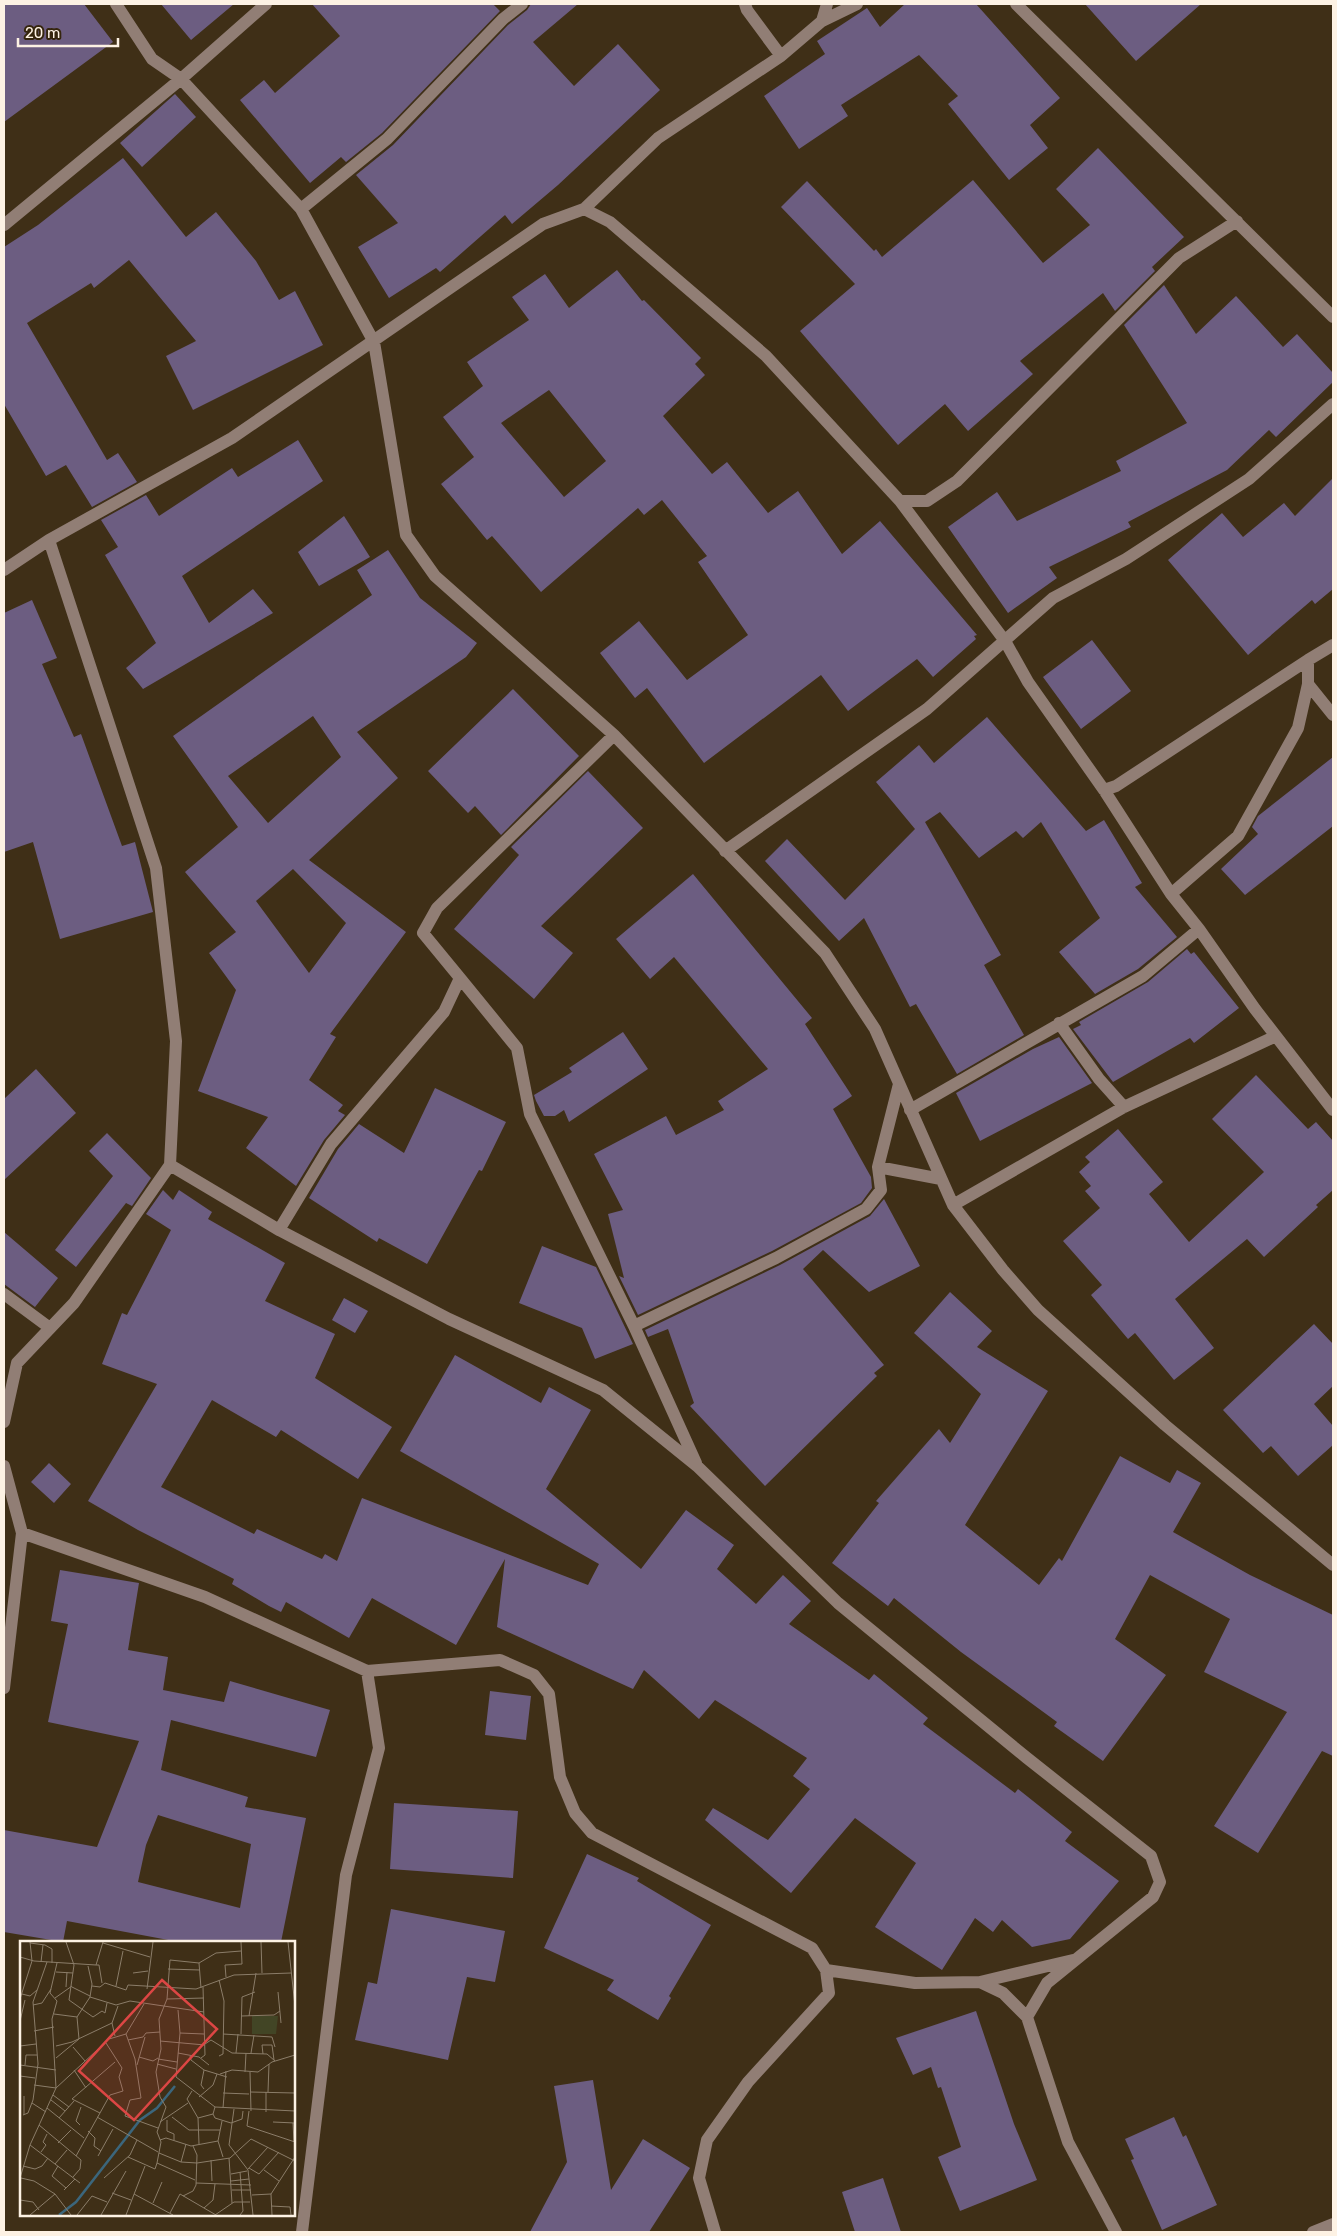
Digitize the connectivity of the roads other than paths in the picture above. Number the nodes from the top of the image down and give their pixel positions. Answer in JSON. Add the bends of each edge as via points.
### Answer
{"nodes":[{"id":1,"x":116,"y":4,"type":"edge"},
{"id":2,"x":266,"y":4,"type":"edge"},
{"id":3,"x":522,"y":4,"type":"edge"},
{"id":4,"x":745,"y":4,"type":"edge"},
{"id":5,"x":827,"y":4,"type":"edge"},
{"id":6,"x":857,"y":4,"type":"edge"},
{"id":7,"x":1016,"y":4,"type":"edge"},
{"id":8,"x":822,"y":21,"type":"junction"},
{"id":9,"x":781,"y":56,"type":"junction"},
{"id":10,"x":181,"y":79,"type":"junction"},
{"id":11,"x":302,"y":209,"type":"junction"},
{"id":12,"x":584,"y":209,"type":"junction"},
{"id":13,"x":1237,"y":221,"type":"junction"},
{"id":14,"x":4,"y":224,"type":"edge"},
{"id":15,"x":1333,"y":317,"type":"edge"},
{"id":16,"x":374,"y":342,"type":"junction"},
{"id":17,"x":1333,"y":404,"type":"edge"},
{"id":18,"x":900,"y":501,"type":"junction"},
{"id":19,"x":49,"y":540,"type":"junction"},
{"id":20,"x":4,"y":570,"type":"edge"},
{"id":21,"x":1005,"y":641,"type":"junction"},
{"id":22,"x":1333,"y":645,"type":"edge"},
{"id":23,"x":1308,"y":660,"type":"junction"},
{"id":24,"x":1308,"y":684,"type":"junction"},
{"id":25,"x":1333,"y":715,"type":"edge"},
{"id":26,"x":614,"y":735,"type":"junction"},
{"id":27,"x":1104,"y":790,"type":"junction"},
{"id":28,"x":725,"y":851,"type":"junction"},
{"id":29,"x":1171,"y":894,"type":"junction"},
{"id":30,"x":1199,"y":929,"type":"junction"},
{"id":31,"x":460,"y":978,"type":"junction"},
{"id":32,"x":1059,"y":1023,"type":"junction"},
{"id":33,"x":1276,"y":1036,"type":"junction"},
{"id":34,"x":899,"y":1084,"type":"junction"},
{"id":35,"x":1124,"y":1107,"type":"junction"},
{"id":36,"x":910,"y":1110,"type":"junction"},
{"id":37,"x":1333,"y":1110,"type":"edge"},
{"id":38,"x":170,"y":1165,"type":"junction"},
{"id":39,"x":878,"y":1167,"type":"junction"},
{"id":40,"x":941,"y":1179,"type":"junction"},
{"id":41,"x":952,"y":1205,"type":"junction"},
{"id":42,"x":279,"y":1230,"type":"junction"},
{"id":43,"x":4,"y":1294,"type":"edge"},
{"id":44,"x":634,"y":1326,"type":"junction"},
{"id":45,"x":50,"y":1328,"type":"junction"},
{"id":46,"x":4,"y":1422,"type":"edge"},
{"id":47,"x":4,"y":1466,"type":"edge"},
{"id":48,"x":697,"y":1466,"type":"junction"},
{"id":49,"x":22,"y":1533,"type":"junction"},
{"id":50,"x":1333,"y":1565,"type":"edge"},
{"id":51,"x":367,"y":1672,"type":"junction"},
{"id":52,"x":4,"y":1688,"type":"edge"},
{"id":53,"x":1075,"y":1959,"type":"junction"},
{"id":54,"x":826,"y":1970,"type":"junction"},
{"id":55,"x":980,"y":1982,"type":"junction"},
{"id":56,"x":1027,"y":2017,"type":"junction"},
{"id":57,"x":1333,"y":2224,"type":"edge"},
{"id":58,"x":302,"y":2232,"type":"edge"},
{"id":59,"x":715,"y":2232,"type":"edge"},
{"id":60,"x":1116,"y":2232,"type":"edge"},
{"id":61,"x":1313,"y":2232,"type":"edge"}],
"edges":[{"from":1,"to":10,"type":"street","via":[[152,59]]},
{"from":2,"to":10,"type":"street"},
{"from":3,"to":11,"type":"street","via":[[503,19],[387,139]]},
{"from":4,"to":9,"type":"street"},
{"from":5,"to":8,"type":"street"},
{"from":6,"to":8,"type":"street"},
{"from":7,"to":13,"type":"street"},
{"from":8,"to":9,"type":"street"},
{"from":9,"to":12,"type":"street","via":[[658,138]]},
{"from":10,"to":11,"type":"street"},
{"from":10,"to":14,"type":"street"},
{"from":11,"to":16,"type":"street"},
{"from":12,"to":16,"type":"street","via":[[543,224]]},
{"from":12,"to":18,"type":"street","via":[[610,222],[766,356]]},
{"from":13,"to":15,"type":"street"},
{"from":13,"to":18,"type":"street","via":[[1179,258],[958,481],[927,500]]},
{"from":16,"to":19,"type":"street","via":[[232,438]]},
{"from":16,"to":26,"type":"street","via":[[406,535],[435,576]]},
{"from":17,"to":21,"type":"street","via":[[1249,479],[1126,560],[1053,598]]},
{"from":18,"to":21,"type":"street"},
{"from":19,"to":20,"type":"street"},
{"from":19,"to":38,"type":"street","via":[[156,868],[176,1041]]},
{"from":21,"to":27,"type":"street","via":[[1028,682]]},
{"from":21,"to":28,"type":"street","via":[[927,709]]},
{"from":22,"to":23,"type":"street"},
{"from":23,"to":24,"type":"street"},
{"from":23,"to":27,"type":"street","via":[[1116,786]]},
{"from":24,"to":25,"type":"street"},
{"from":24,"to":29,"type":"street","via":[[1298,728],[1238,836]]},
{"from":26,"to":28,"type":"street"},
{"from":26,"to":31,"type":"street","via":[[437,908],[423,933]]},
{"from":27,"to":29,"type":"street"},
{"from":28,"to":34,"type":"street","via":[[825,953],[875,1029]]},
{"from":29,"to":30,"type":"street"},
{"from":30,"to":32,"type":"street","via":[[1143,976]]},
{"from":30,"to":33,"type":"street"},
{"from":31,"to":42,"type":"street","via":[[444,1012],[331,1144]]},
{"from":31,"to":44,"type":"street","via":[[517,1048],[530,1114]]},
{"from":32,"to":35,"type":"street","via":[[1099,1079]]},
{"from":32,"to":36,"type":"street"},
{"from":33,"to":35,"type":"street"},
{"from":33,"to":37,"type":"street"},
{"from":34,"to":36,"type":"street"},
{"from":34,"to":39,"type":"street"},
{"from":35,"to":41,"type":"street"},
{"from":36,"to":40,"type":"street"},
{"from":38,"to":42,"type":"street"},
{"from":38,"to":45,"type":"street","via":[[74,1303]]},
{"from":39,"to":40,"type":"street"},
{"from":39,"to":44,"type":"street","via":[[881,1190],[866,1210],[776,1258]]},
{"from":40,"to":41,"type":"street"},
{"from":41,"to":50,"type":"street","via":[[1038,1310],[1165,1424]]},
{"from":42,"to":48,"type":"street","via":[[449,1319],[603,1390]]},
{"from":43,"to":45,"type":"street"},
{"from":44,"to":48,"type":"street"},
{"from":45,"to":46,"type":"street","via":[[17,1364]]},
{"from":47,"to":49,"type":"street"},
{"from":48,"to":53,"type":"street","via":[[838,1603],[1151,1856],[1160,1882],[1153,1897]]},
{"from":49,"to":51,"type":"street","via":[[205,1597]]},
{"from":49,"to":52,"type":"street"},
{"from":51,"to":54,"type":"street","via":[[500,1660],[534,1675],[548,1694],[560,1777],[575,1812],[592,1833],[812,1948]]},
{"from":51,"to":58,"type":"street","via":[[379,1748],[346,1875]]},
{"from":53,"to":55,"type":"street"},
{"from":53,"to":56,"type":"street","via":[[1048,1983]]},
{"from":54,"to":55,"type":"street","via":[[915,1983]]},
{"from":54,"to":59,"type":"street","via":[[829,1993],[748,2082],[708,2140],[698,2178]]},
{"from":55,"to":56,"type":"street","via":[[1003,1993]]},
{"from":56,"to":60,"type":"street","via":[[1068,2142]]},
{"from":57,"to":61,"type":"street"}]}
